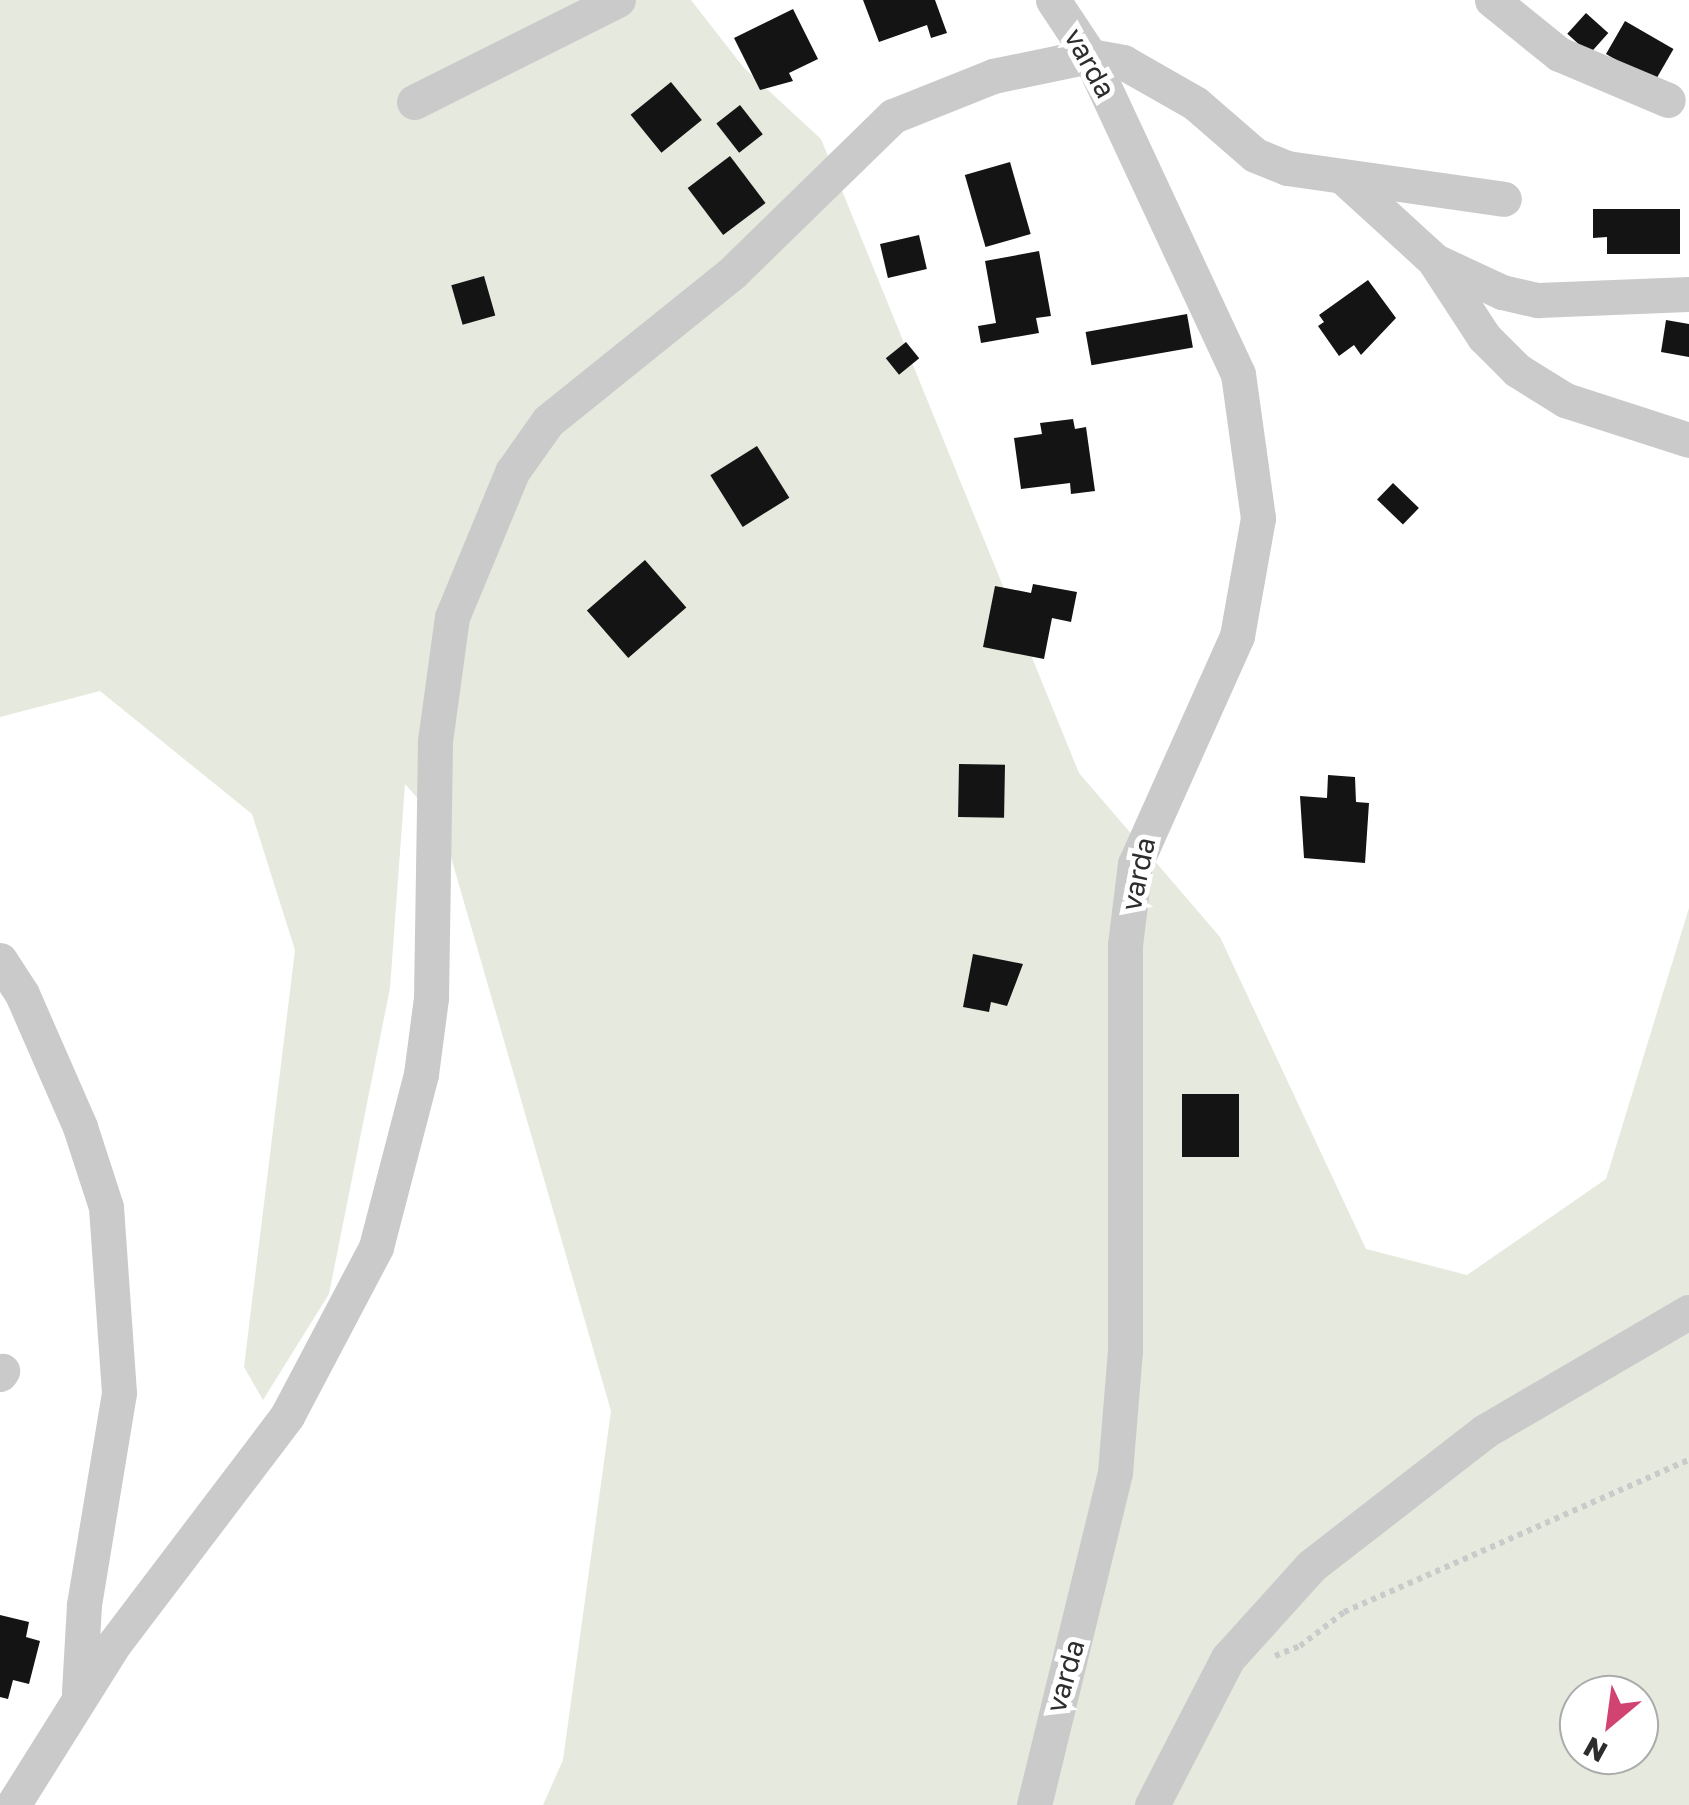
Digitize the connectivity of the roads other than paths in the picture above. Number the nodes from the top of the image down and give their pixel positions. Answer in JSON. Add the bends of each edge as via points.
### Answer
{"nodes":[{"id":1,"x":618,"y":0,"type":"edge"},
{"id":2,"x":1053,"y":0,"type":"edge"},
{"id":3,"x":1492,"y":0,"type":"edge"},
{"id":4,"x":1090,"y":56,"type":"junction"},
{"id":5,"x":1668,"y":100,"type":"dead end"},
{"id":6,"x":414,"y":102,"type":"dead end"},
{"id":7,"x":1337,"y":172,"type":"junction"},
{"id":8,"x":1504,"y":200,"type":"dead end"},
{"id":9,"x":1435,"y":261,"type":"junction"},
{"id":10,"x":1689,"y":294,"type":"edge"},
{"id":11,"x":1689,"y":440,"type":"edge"},
{"id":12,"x":0,"y":960,"type":"edge"},
{"id":13,"x":1689,"y":1312,"type":"edge"},
{"id":14,"x":79,"y":1696,"type":"junction"},
{"id":15,"x":13,"y":1805,"type":"edge"},
{"id":16,"x":1034,"y":1805,"type":"edge"},
{"id":17,"x":1152,"y":1805,"type":"edge"}],
"edges":[{"from":1,"to":6,"type":"street"},
{"from":2,"to":4,"type":"street","name":"varda"},
{"from":3,"to":5,"type":"street","via":[[1559,54]]},
{"from":4,"to":7,"type":"street","via":[[1153,74],[1255,155],[1288,168]]},
{"from":4,"to":14,"type":"street","via":[[993,76],[893,116],[732,273],[548,420],[512,472],[452,617],[439,679],[430,998],[421,1074],[376,1247],[287,1416]]},
{"from":4,"to":16,"type":"street","name":"varda","via":[[1238,374],[1258,518],[1237,636],[1135,864],[1124,945],[1125,1331],[1115,1472]]},
{"from":7,"to":8,"type":"street"},
{"from":7,"to":9,"type":"street"},
{"from":9,"to":10,"type":"street","via":[[1538,300]]},
{"from":9,"to":11,"type":"street","via":[[1484,337],[1517,370],[1565,400]]},
{"from":12,"to":14,"type":"street","via":[[22,994],[80,1128],[106,1207],[118,1393],[84,1605]]},
{"from":13,"to":17,"type":"street","via":[[1563,1381],[1375,1512],[1267,1608],[1228,1658]]},
{"from":14,"to":15,"type":"street"}]}
